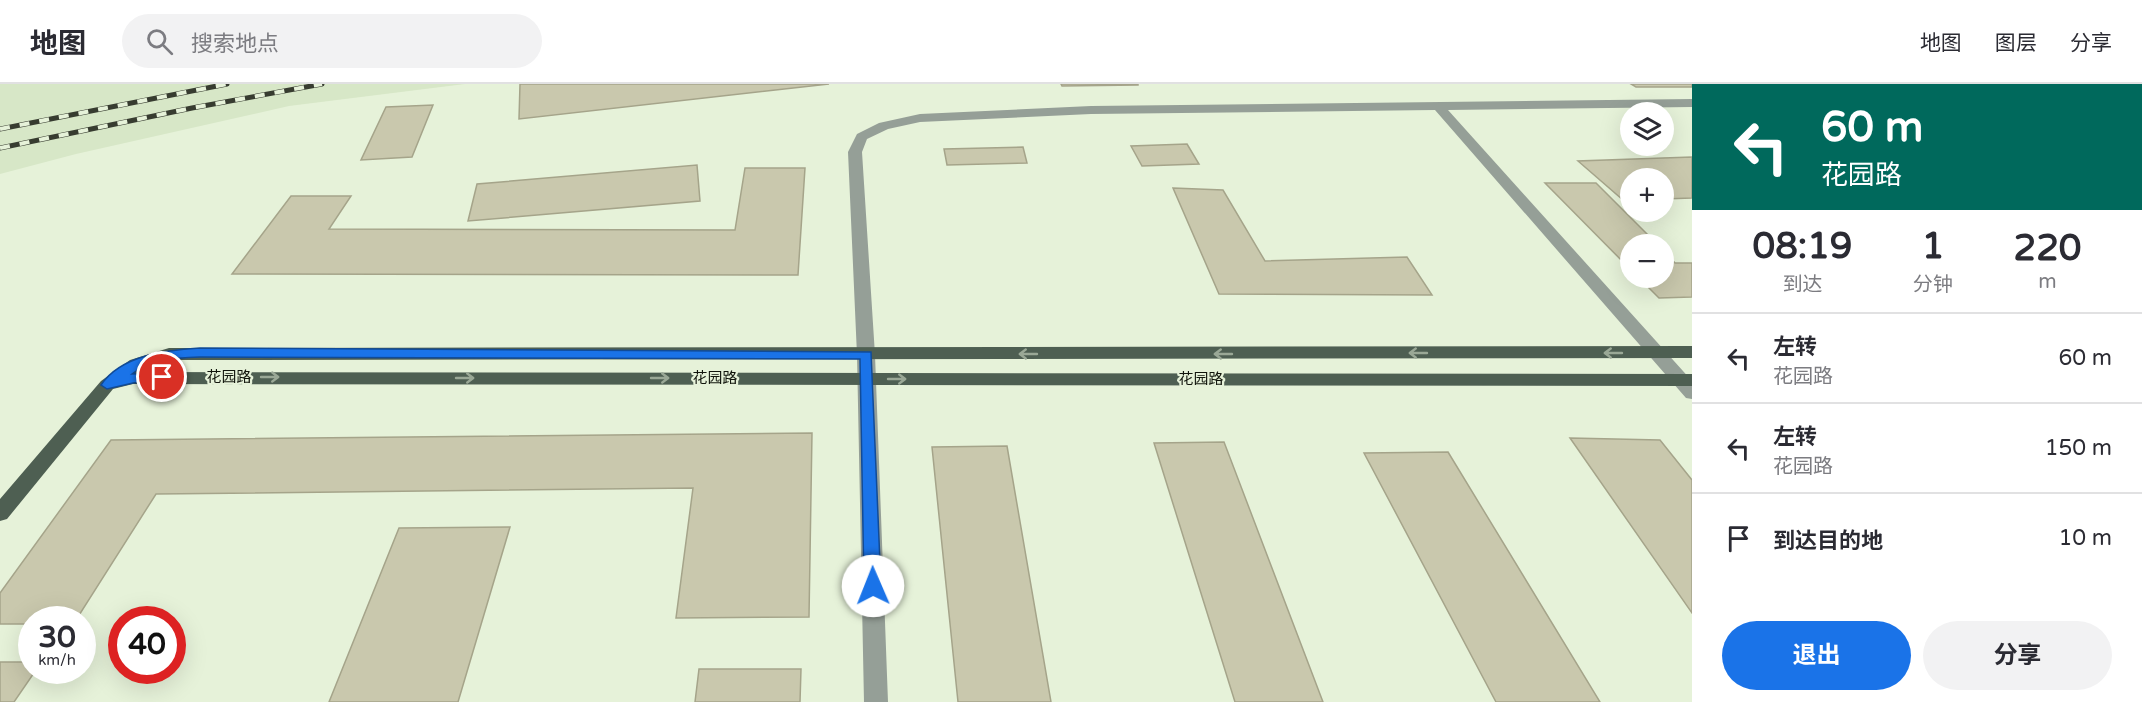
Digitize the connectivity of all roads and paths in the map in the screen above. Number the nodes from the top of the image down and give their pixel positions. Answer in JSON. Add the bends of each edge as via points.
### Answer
{"nodes":[{"id":1,"x":1692,"y":103,"type":"edge"},
{"id":2,"x":1438,"y":106,"type":"junction"},
{"id":3,"x":1692,"y":352,"type":"edge"},
{"id":4,"x":1655,"y":353,"type":"junction"},
{"id":5,"x":866,"y":355,"type":"junction"},
{"id":6,"x":867,"y":379,"type":"junction"},
{"id":7,"x":1688,"y":384,"type":"edge"},
{"id":8,"x":107,"y":385,"type":"junction"},
{"id":9,"x":0,"y":513,"type":"edge"},
{"id":10,"x":876,"y":702,"type":"edge"}],
"edges":[{"from":1,"to":2,"type":"street"},
{"from":2,"to":4,"type":"street"},
{"from":2,"to":5,"type":"street","via":[[1092,110],[920,118],[884,126],[862,137],[855,152]]},
{"from":3,"to":4,"type":"main road","name":"花园路"},
{"from":4,"to":5,"type":"main road","name":"花园路","one_way":true},
{"from":4,"to":7,"type":"street"},
{"from":5,"to":6,"type":"street"},
{"from":5,"to":8,"type":"main road","name":"花园路","via":[[169,354],[136,364]]},
{"from":6,"to":7,"type":"main road","name":"花园路","one_way":true},
{"from":8,"to":6,"type":"main road","name":"花园路","one_way":true,"via":[[133,378],[162,377]]},
{"from":6,"to":10,"type":"street"},
{"from":8,"to":9,"type":"main road"}]}
